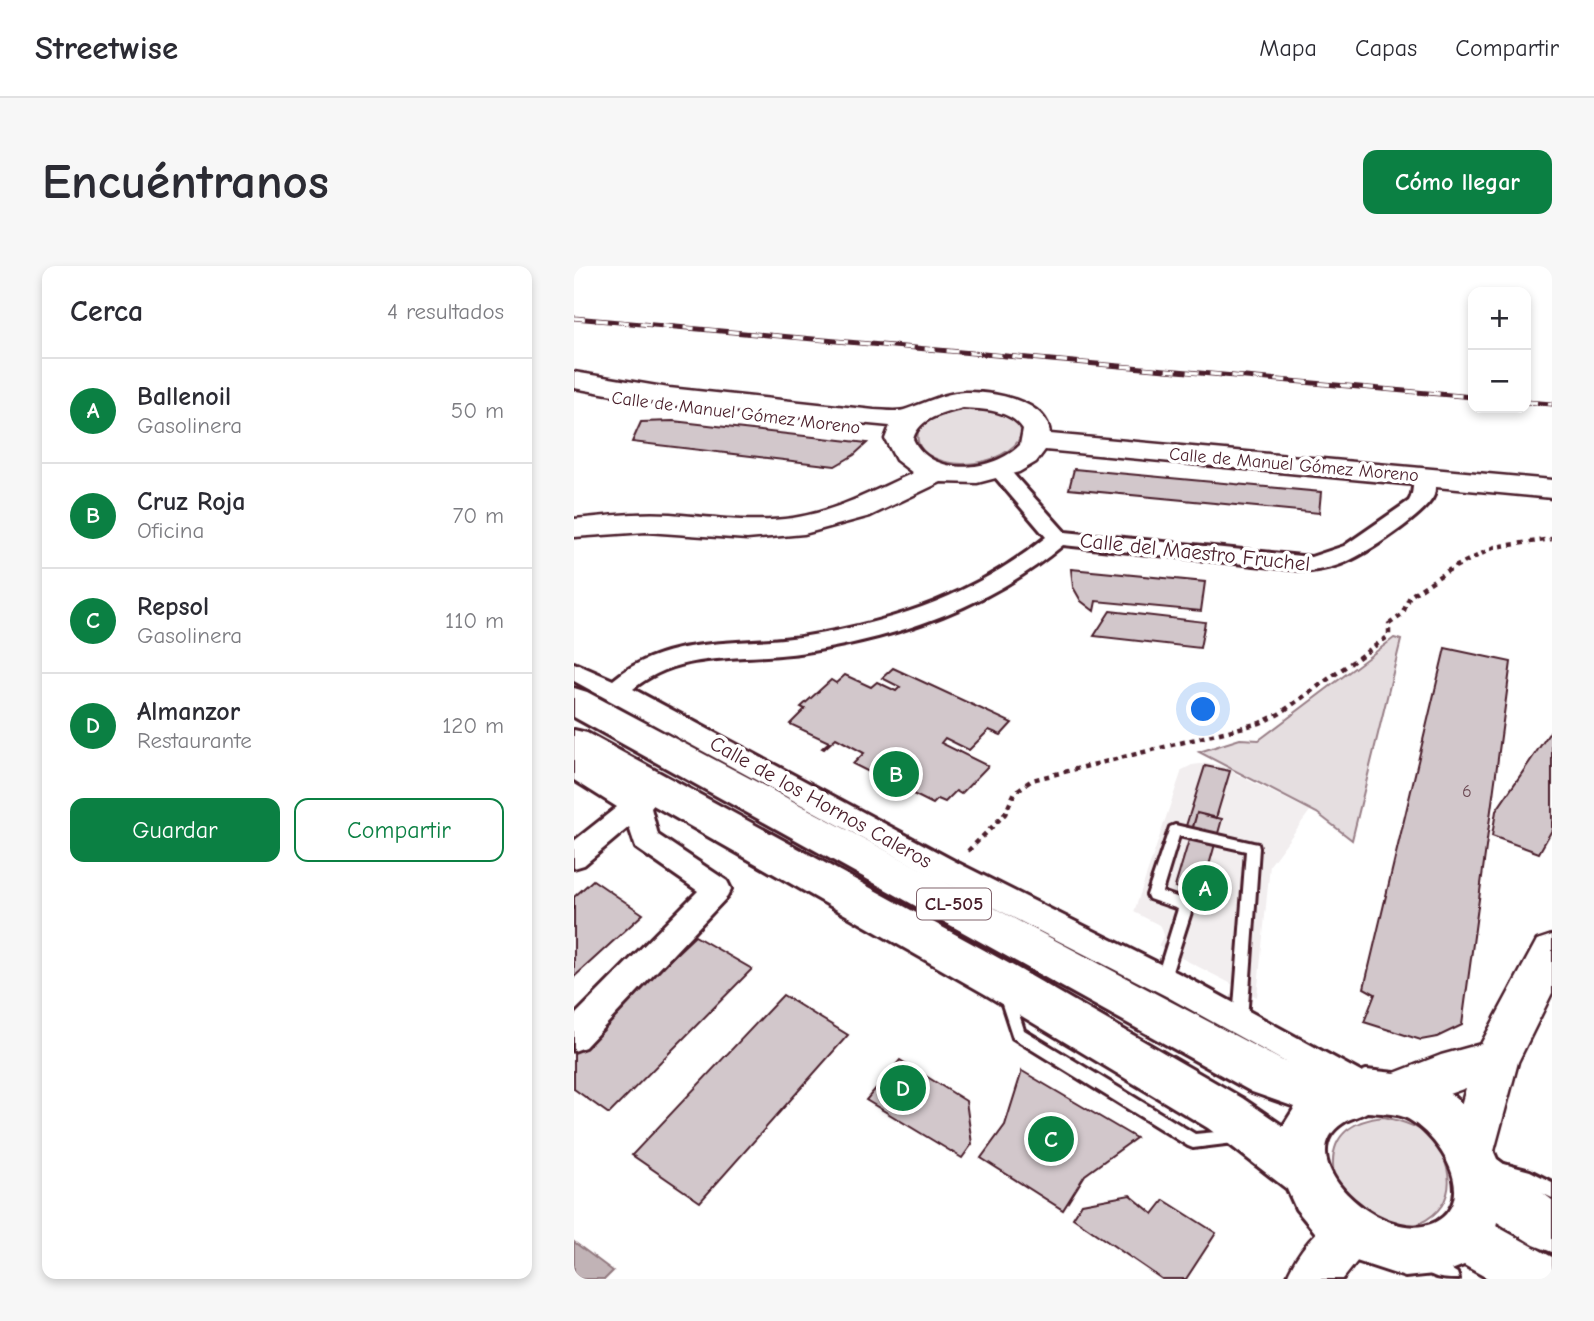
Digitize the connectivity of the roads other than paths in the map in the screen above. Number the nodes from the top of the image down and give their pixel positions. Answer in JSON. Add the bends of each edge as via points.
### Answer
{"nodes":[{"id":1,"x":574,"y":380,"type":"edge"},
{"id":2,"x":574,"y":390,"type":"edge"},
{"id":3,"x":906,"y":437,"type":"junction"},
{"id":4,"x":1036,"y":441,"type":"junction"},
{"id":5,"x":999,"y":470,"type":"junction"},
{"id":6,"x":938,"y":473,"type":"junction"},
{"id":7,"x":1424,"y":478,"type":"junction"},
{"id":8,"x":1552,"y":489,"type":"edge"},
{"id":9,"x":574,"y":513,"type":"edge"},
{"id":10,"x":574,"y":528,"type":"edge"},
{"id":11,"x":1058,"y":538,"type":"junction"},
{"id":12,"x":574,"y":671,"type":"edge"},
{"id":13,"x":616,"y":691,"type":"junction"},
{"id":14,"x":574,"y":701,"type":"edge"},
{"id":15,"x":574,"y":743,"type":"edge"},
{"id":16,"x":574,"y":768,"type":"edge"},
{"id":17,"x":647,"y":797,"type":"junction"},
{"id":18,"x":574,"y":857,"type":"edge"},
{"id":19,"x":1552,"y":952,"type":"edge"},
{"id":20,"x":1163,"y":980,"type":"junction"},
{"id":21,"x":1240,"y":1020,"type":"junction"},
{"id":22,"x":574,"y":1037,"type":"edge"},
{"id":23,"x":1496,"y":1060,"type":"junction"},
{"id":24,"x":1366,"y":1095,"type":"junction"},
{"id":25,"x":1474,"y":1162,"type":"junction"},
{"id":26,"x":1301,"y":1171,"type":"junction"},
{"id":27,"x":1552,"y":1190,"type":"edge"},
{"id":28,"x":1552,"y":1227,"type":"edge"},
{"id":29,"x":1345,"y":1238,"type":"junction"},
{"id":30,"x":1443,"y":1257,"type":"edge"},
{"id":31,"x":1311,"y":1279,"type":"edge"},
{"id":32,"x":1540,"y":1279,"type":"edge"}],
"edges":[{"from":1,"to":3,"type":"main road","name":"Calle de Manuel Gómez Moreno","via":[[621,391],[877,419]]},
{"from":2,"to":3,"type":"main road","name":"Calle de Manuel Gómez Moreno"},
{"from":3,"to":4,"type":"main road","via":[[942,403],[962,400],[992,401],[1017,410],[1036,429]]},
{"from":3,"to":6,"type":"main road"},
{"from":3,"to":9,"type":"main road","via":[[895,470],[828,503],[742,514],[627,506]]},
{"from":4,"to":5,"type":"main road","via":[[1017,463]]},
{"from":4,"to":7,"type":"main road","name":"Calle de Manuel Gómez Moreno"},
{"from":5,"to":6,"type":"main road","via":[[969,475]]},
{"from":5,"to":11,"type":"street","name":"Calle del Maestro Fruchel"},
{"from":6,"to":10,"type":"main road","via":[[840,517],[791,527],[735,530],[621,523]]},
{"from":7,"to":8,"type":"main road","name":"Calle de Manuel Gómez Moreno"},
{"from":7,"to":11,"type":"street","name":"Calle del Maestro Fruchel","via":[[1424,494],[1416,505],[1325,564]]},
{"from":11,"to":13,"type":"street","via":[[996,584],[938,610],[862,634],[780,648],[673,658],[646,668]]},
{"from":12,"to":13,"type":"street","name":"Calle de los Hornos Caleros"},
{"from":13,"to":20,"type":"street","name":"Calle de los Hornos Caleros","via":[[948,871]]},
{"from":14,"to":24,"type":"main road","name":"Calle de los Hornos Caleros","number":"CL-505","via":[[1269,1077]]},
{"from":15,"to":17,"type":"main road","number":"CL-505"},
{"from":16,"to":17,"type":"street"},
{"from":17,"to":18,"type":"street"},
{"from":17,"to":22,"type":"street","via":[[646,841],[717,889]]},
{"from":17,"to":26,"type":"main road","number":"CL-505","via":[[1001,981],[1225,1113]]},
{"from":19,"to":23,"type":"main road"},
{"from":20,"to":21,"type":"street","name":"Calle de los Hornos Caleros"},
{"from":20,"to":21,"type":"lane","via":[[1186,906],[1154,895],[1175,830],[1253,848]]},
{"from":21,"to":24,"type":"street","name":"Calle de los Hornos Caleros"},
{"from":23,"to":24,"type":"main road"},
{"from":23,"to":25,"type":"main road"},
{"from":24,"to":25,"type":"main road","number":"CL-505","via":[[1418,1100],[1439,1113],[1457,1131]]},
{"from":24,"to":26,"type":"main road","number":"CL-505","via":[[1319,1112],[1307,1128]]},
{"from":25,"to":27,"type":"lane"},
{"from":25,"to":28,"type":"main road","number":"CL-505","via":[[1521,1210]]},
{"from":25,"to":30,"type":"main road","via":[[1479,1197],[1474,1217]]},
{"from":26,"to":29,"type":"main road","number":"CL-505","via":[[1308,1195],[1323,1218]]},
{"from":29,"to":30,"type":"main road","number":"CL-505","via":[[1392,1256]]},
{"from":29,"to":31,"type":"main road"},
{"from":30,"to":32,"type":"main road","number":"CL-505"}]}
